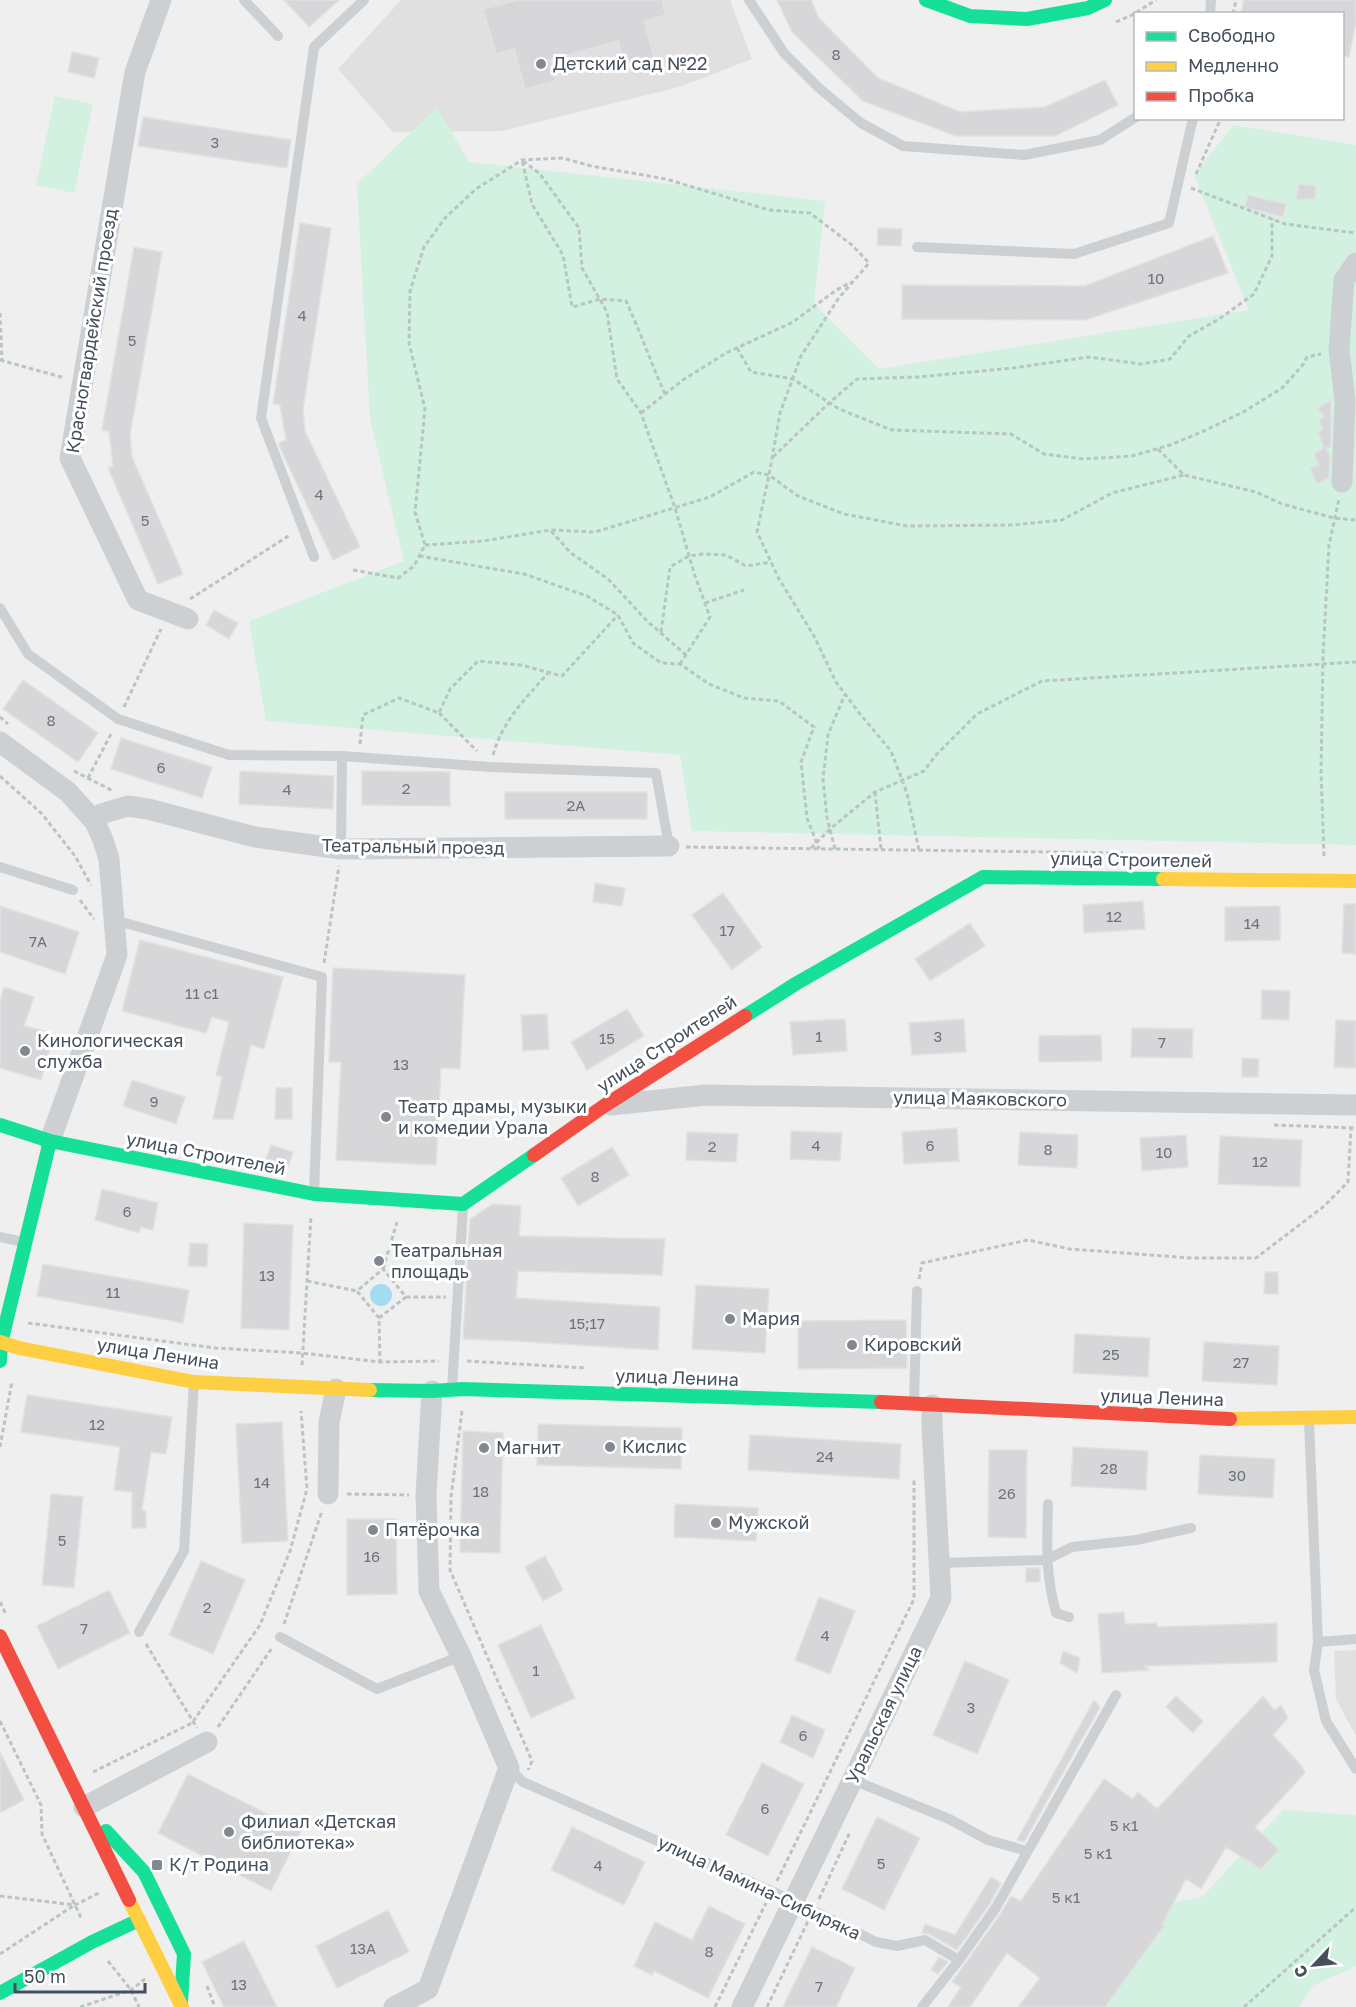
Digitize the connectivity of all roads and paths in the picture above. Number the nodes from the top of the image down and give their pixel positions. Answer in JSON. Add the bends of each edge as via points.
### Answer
{"nodes":[{"id":1,"x":161,"y":0,"type":"edge"},
{"id":2,"x":244,"y":0,"type":"edge"},
{"id":3,"x":364,"y":0,"type":"edge"},
{"id":4,"x":749,"y":0,"type":"edge"},
{"id":5,"x":926,"y":0,"type":"edge"},
{"id":6,"x":1105,"y":0,"type":"edge"},
{"id":7,"x":278,"y":36,"type":"dead end"},
{"id":8,"x":1134,"y":118,"type":"edge"},
{"id":9,"x":1193,"y":120,"type":"edge"},
{"id":10,"x":1220,"y":120,"type":"edge"},
{"id":11,"x":522,"y":160,"type":"junction"},
{"id":12,"x":1272,"y":219,"type":"junction"},
{"id":13,"x":1356,"y":233,"type":"edge"},
{"id":14,"x":917,"y":247,"type":"dead end"},
{"id":15,"x":1356,"y":263,"type":"edge"},
{"id":16,"x":855,"y":280,"type":"junction"},
{"id":17,"x":600,"y":299,"type":"junction"},
{"id":18,"x":0,"y":313,"type":"edge"},
{"id":19,"x":737,"y":348,"type":"junction"},
{"id":20,"x":1339,"y":350,"type":"junction"},
{"id":21,"x":1,"y":360,"type":"edge"},
{"id":22,"x":793,"y":379,"type":"junction"},
{"id":23,"x":82,"y":383,"type":"junction"},
{"id":24,"x":665,"y":394,"type":"junction"},
{"id":25,"x":829,"y":403,"type":"junction"},
{"id":26,"x":641,"y":413,"type":"junction"},
{"id":27,"x":1158,"y":449,"type":"junction"},
{"id":28,"x":772,"y":458,"type":"junction"},
{"id":29,"x":769,"y":475,"type":"junction"},
{"id":30,"x":1184,"y":475,"type":"junction"},
{"id":31,"x":1342,"y":482,"type":"joint"},
{"id":32,"x":675,"y":508,"type":"junction"},
{"id":33,"x":1334,"y":518,"type":"junction"},
{"id":34,"x":1356,"y":520,"type":"edge"},
{"id":35,"x":550,"y":531,"type":"junction"},
{"id":36,"x":425,"y":545,"type":"junction"},
{"id":37,"x":419,"y":556,"type":"junction"},
{"id":38,"x":689,"y":556,"type":"junction"},
{"id":39,"x":314,"y":557,"type":"dead end"},
{"id":40,"x":771,"y":562,"type":"junction"},
{"id":41,"x":353,"y":570,"type":"dead end"},
{"id":42,"x":744,"y":590,"type":"dead end"},
{"id":43,"x":705,"y":603,"type":"junction"},
{"id":44,"x":0,"y":608,"type":"edge"},
{"id":45,"x":618,"y":615,"type":"junction"},
{"id":46,"x":188,"y":619,"type":"dead end"},
{"id":47,"x":661,"y":633,"type":"junction"},
{"id":48,"x":686,"y":655,"type":"junction"},
{"id":49,"x":1356,"y":662,"type":"edge"},
{"id":50,"x":680,"y":664,"type":"junction"},
{"id":51,"x":1323,"y":664,"type":"junction"},
{"id":52,"x":548,"y":673,"type":"junction"},
{"id":53,"x":845,"y":694,"type":"junction"},
{"id":54,"x":439,"y":713,"type":"junction"},
{"id":55,"x":0,"y":717,"type":"edge"},
{"id":56,"x":8,"y":736,"type":"edge"},
{"id":57,"x":342,"y":756,"type":"junction"},
{"id":58,"x":359,"y":758,"type":"junction"},
{"id":59,"x":490,"y":767,"type":"junction"},
{"id":60,"x":67,"y":768,"type":"dead end"},
{"id":61,"x":0,"y":776,"type":"edge"},
{"id":62,"x":903,"y":782,"type":"junction"},
{"id":63,"x":875,"y":792,"type":"junction"},
{"id":64,"x":118,"y":794,"type":"dead end"},
{"id":65,"x":95,"y":822,"type":"junction"},
{"id":66,"x":830,"y":829,"type":"junction"},
{"id":67,"x":817,"y":842,"type":"junction"},
{"id":68,"x":669,"y":846,"type":"junction"},
{"id":69,"x":341,"y":849,"type":"junction"},
{"id":70,"x":810,"y":849,"type":"junction"},
{"id":71,"x":819,"y":849,"type":"junction"},
{"id":72,"x":835,"y":849,"type":"junction"},
{"id":73,"x":881,"y":849,"type":"junction"},
{"id":74,"x":919,"y":850,"type":"junction"},
{"id":75,"x":1132,"y":853,"type":"dead end"},
{"id":76,"x":1324,"y":856,"type":"dead end"},
{"id":77,"x":0,"y":867,"type":"edge"},
{"id":78,"x":1356,"y":881,"type":"edge"},
{"id":79,"x":73,"y":890,"type":"joint"},
{"id":80,"x":95,"y":893,"type":"dead end"},
{"id":81,"x":105,"y":916,"type":"junction"},
{"id":82,"x":322,"y":978,"type":"junction"},
{"id":83,"x":1356,"y":1105,"type":"edge"},
{"id":84,"x":604,"y":1106,"type":"junction"},
{"id":85,"x":0,"y":1125,"type":"edge"},
{"id":86,"x":1351,"y":1128,"type":"dead end"},
{"id":87,"x":50,"y":1141,"type":"junction"},
{"id":88,"x":314,"y":1194,"type":"junction"},
{"id":89,"x":398,"y":1199,"type":"junction"},
{"id":90,"x":463,"y":1204,"type":"junction"},
{"id":91,"x":0,"y":1237,"type":"edge"},
{"id":92,"x":26,"y":1243,"type":"junction"},
{"id":93,"x":383,"y":1269,"type":"junction"},
{"id":94,"x":307,"y":1281,"type":"junction"},
{"id":95,"x":357,"y":1291,"type":"junction"},
{"id":96,"x":917,"y":1291,"type":"joint"},
{"id":97,"x":406,"y":1297,"type":"junction"},
{"id":98,"x":458,"y":1299,"type":"junction"},
{"id":99,"x":379,"y":1318,"type":"junction"},
{"id":100,"x":1,"y":1342,"type":"edge"},
{"id":101,"x":0,"y":1361,"type":"edge"},
{"id":102,"x":380,"y":1362,"type":"dead end"},
{"id":103,"x":13,"y":1372,"type":"dead end"},
{"id":104,"x":194,"y":1382,"type":"junction"},
{"id":105,"x":301,"y":1386,"type":"junction"},
{"id":106,"x":336,"y":1389,"type":"junction"},
{"id":107,"x":442,"y":1390,"type":"junction"},
{"id":108,"x":923,"y":1404,"type":"junction"},
{"id":109,"x":1309,"y":1417,"type":"junction"},
{"id":110,"x":1356,"y":1417,"type":"edge"},
{"id":111,"x":0,"y":1447,"type":"edge"},
{"id":112,"x":914,"y":1476,"type":"dead end"},
{"id":113,"x":307,"y":1489,"type":"junction"},
{"id":114,"x":328,"y":1494,"type":"junction"},
{"id":115,"x":426,"y":1495,"type":"junction"},
{"id":116,"x":451,"y":1497,"type":"dead end"},
{"id":117,"x":1048,"y":1504,"type":"dead end"},
{"id":118,"x":1191,"y":1528,"type":"dead end"},
{"id":119,"x":1046,"y":1560,"type":"junction"},
{"id":120,"x":939,"y":1563,"type":"junction"},
{"id":121,"x":1069,"y":1617,"type":"dead end"},
{"id":122,"x":139,"y":1632,"type":"joint"},
{"id":123,"x":0,"y":1636,"type":"edge"},
{"id":124,"x":280,"y":1637,"type":"dead end"},
{"id":125,"x":1356,"y":1639,"type":"edge"},
{"id":126,"x":1318,"y":1642,"type":"junction"},
{"id":127,"x":461,"y":1656,"type":"junction"},
{"id":128,"x":1116,"y":1695,"type":"dead end"},
{"id":129,"x":0,"y":1721,"type":"edge"},
{"id":130,"x":192,"y":1723,"type":"junction"},
{"id":131,"x":207,"y":1743,"type":"joint"},
{"id":132,"x":509,"y":1768,"type":"junction"},
{"id":133,"x":1356,"y":1769,"type":"edge"},
{"id":134,"x":86,"y":1776,"type":"dead end"},
{"id":135,"x":853,"y":1780,"type":"junction"},
{"id":136,"x":84,"y":1807,"type":"junction"},
{"id":137,"x":1027,"y":1851,"type":"junction"},
{"id":138,"x":121,"y":1883,"type":"junction"},
{"id":139,"x":771,"y":1892,"type":"junction"},
{"id":140,"x":0,"y":1896,"type":"edge"},
{"id":141,"x":794,"y":1901,"type":"junction"},
{"id":142,"x":75,"y":1905,"type":"junction"},
{"id":143,"x":1356,"y":1907,"type":"edge"},
{"id":144,"x":140,"y":1920,"type":"junction"},
{"id":145,"x":0,"y":1954,"type":"edge"},
{"id":146,"x":959,"y":1960,"type":"junction"},
{"id":147,"x":131,"y":1990,"type":"dead end"},
{"id":148,"x":2,"y":1992,"type":"edge"},
{"id":149,"x":182,"y":2006,"type":"edge"},
{"id":150,"x":80,"y":2007,"type":"edge"},
{"id":151,"x":394,"y":2007,"type":"edge"},
{"id":152,"x":715,"y":2007,"type":"edge"},
{"id":153,"x":742,"y":2007,"type":"edge"},
{"id":154,"x":922,"y":2007,"type":"edge"},
{"id":155,"x":1244,"y":2007,"type":"edge"}],
"edges":[{"from":1,"to":23,"type":"street","name":"Красногвардейский проезд","via":[[135,72]]},
{"from":2,"to":7,"type":"lane"},
{"from":3,"to":39,"type":"lane","via":[[314,47],[261,418]]},
{"from":4,"to":8,"type":"lane","via":[[784,53],[819,88],[861,123],[903,146],[1024,155],[1101,140]]},
{"from":5,"to":6,"type":"street","via":[[970,16],[1088,8]]},
{"from":9,"to":14,"type":"lane","via":[[1169,223],[1074,254]]},
{"from":10,"to":12,"type":"path","via":[[1190,188]]},
{"from":11,"to":16,"type":"path","via":[[563,158],[666,179],[769,210],[810,213],[869,263]]},
{"from":11,"to":17,"type":"path","via":[[540,174],[579,228],[582,268]]},
{"from":11,"to":17,"type":"path","via":[[532,204],[562,255],[572,307]]},
{"from":11,"to":36,"type":"path","via":[[476,189],[445,218],[424,247],[410,291],[409,343],[425,409],[415,513]]},
{"from":12,"to":13,"type":"path"},
{"from":12,"to":25,"type":"path","via":[[1272,256],[1254,294],[1189,336],[1170,359],[1141,364],[1089,357],[1012,368],[857,380]]},
{"from":15,"to":20,"type":"street","via":[[1344,280]]},
{"from":16,"to":19,"type":"path","via":[[793,322]]},
{"from":16,"to":22,"type":"path","via":[[801,356]]},
{"from":17,"to":24,"type":"path","via":[[626,301]]},
{"from":17,"to":26,"type":"path","via":[[607,312],[616,379]]},
{"from":18,"to":21,"type":"path"},
{"from":19,"to":22,"type":"path","via":[[751,372]]},
{"from":19,"to":24,"type":"path"},
{"from":20,"to":27,"type":"path","via":[[1307,357],[1282,387],[1245,411]]},
{"from":20,"to":31,"type":"street","via":[[1345,400]]},
{"from":21,"to":23,"type":"path"},
{"from":22,"to":25,"type":"path"},
{"from":22,"to":28,"type":"path","via":[[780,413]]},
{"from":23,"to":46,"type":"street","name":"Красногвардейский проезд","via":[[70,458],[138,600]]},
{"from":24,"to":26,"type":"path"},
{"from":25,"to":27,"type":"path","via":[[892,430],[1011,434],[1044,454],[1083,459],[1132,456]]},
{"from":25,"to":28,"type":"path"},
{"from":26,"to":32,"type":"path"},
{"from":27,"to":30,"type":"path"},
{"from":28,"to":29,"type":"path"},
{"from":29,"to":30,"type":"path","via":[[798,496],[844,514],[908,526],[1014,525],[1062,520],[1112,493]]},
{"from":29,"to":32,"type":"path","via":[[754,472],[710,497]]},
{"from":29,"to":40,"type":"path","via":[[757,532]]},
{"from":30,"to":33,"type":"path","via":[[1256,492],[1282,504]]},
{"from":31,"to":33,"type":"path"},
{"from":32,"to":35,"type":"path","via":[[596,532]]},
{"from":32,"to":38,"type":"path"},
{"from":33,"to":34,"type":"path"},
{"from":33,"to":51,"type":"path"},
{"from":35,"to":36,"type":"path"},
{"from":35,"to":47,"type":"path","via":[[608,579]]},
{"from":36,"to":37,"type":"path"},
{"from":37,"to":41,"type":"path","via":[[414,566],[398,578]]},
{"from":37,"to":45,"type":"path","via":[[524,574],[587,596]]},
{"from":38,"to":40,"type":"path","via":[[726,555],[746,566]]},
{"from":38,"to":43,"type":"path"},
{"from":38,"to":47,"type":"path","via":[[670,567]]},
{"from":40,"to":53,"type":"path"},
{"from":42,"to":43,"type":"path"},
{"from":43,"to":48,"type":"path","via":[[710,617]]},
{"from":44,"to":57,"type":"lane","via":[[28,654],[118,719],[229,755]]},
{"from":45,"to":50,"type":"path","via":[[633,643],[661,663]]},
{"from":45,"to":52,"type":"path","via":[[562,676]]},
{"from":47,"to":48,"type":"path"},
{"from":48,"to":50,"type":"path"},
{"from":49,"to":51,"type":"path"},
{"from":50,"to":67,"type":"path","via":[[709,684],[744,698],[779,701],[814,728],[801,762],[807,818]]},
{"from":51,"to":62,"type":"path","via":[[1042,681],[977,714],[924,771]]},
{"from":51,"to":76,"type":"path","via":[[1320,772]]},
{"from":52,"to":54,"type":"path","via":[[521,665],[478,661],[450,689]]},
{"from":52,"to":59,"type":"path","via":[[515,710],[498,737]]},
{"from":53,"to":62,"type":"path","via":[[891,751]]},
{"from":53,"to":66,"type":"path","via":[[828,735],[823,779]]},
{"from":54,"to":58,"type":"path","via":[[399,698],[363,715]]},
{"from":54,"to":59,"type":"path"},
{"from":55,"to":56,"type":"path"},
{"from":56,"to":65,"type":"street"},
{"from":57,"to":58,"type":"lane"},
{"from":57,"to":69,"type":"lane"},
{"from":58,"to":59,"type":"lane"},
{"from":59,"to":68,"type":"lane","via":[[656,773]]},
{"from":60,"to":64,"type":"path"},
{"from":61,"to":80,"type":"path","via":[[42,814],[75,856]]},
{"from":62,"to":63,"type":"path"},
{"from":62,"to":74,"type":"path"},
{"from":63,"to":66,"type":"path"},
{"from":63,"to":73,"type":"path"},
{"from":65,"to":69,"type":"street","name":"Театральный проезд","via":[[101,814],[128,806],[255,837]]},
{"from":65,"to":81,"type":"street","via":[[109,859]]},
{"from":66,"to":67,"type":"path"},
{"from":66,"to":72,"type":"path"},
{"from":67,"to":70,"type":"path"},
{"from":67,"to":71,"type":"path"},
{"from":68,"to":69,"type":"street","name":"Театральный проезд"},
{"from":68,"to":70,"type":"path"},
{"from":69,"to":82,"type":"path"},
{"from":70,"to":71,"type":"path"},
{"from":71,"to":72,"type":"path"},
{"from":72,"to":73,"type":"path"},
{"from":73,"to":74,"type":"path"},
{"from":74,"to":75,"type":"path"},
{"from":77,"to":79,"type":"lane"},
{"from":78,"to":84,"type":"street","name":"улица Строителей","via":[[984,877],[797,982]]},
{"from":79,"to":81,"type":"path","via":[[95,920]]},
{"from":81,"to":82,"type":"lane"},
{"from":81,"to":87,"type":"street","via":[[117,956]]},
{"from":82,"to":88,"type":"lane"},
{"from":83,"to":84,"type":"street","name":"улица Маяковского","via":[[706,1095]]},
{"from":84,"to":90,"type":"street","name":"улица Строителей"},
{"from":85,"to":87,"type":"street","name":"улица Строителей"},
{"from":86,"to":96,"type":"path","via":[[1348,1182],[1323,1207],[1256,1258],[1092,1251],[1028,1240],[922,1263]]},
{"from":87,"to":88,"type":"street","name":"улица Строителей"},
{"from":87,"to":92,"type":"street"},
{"from":88,"to":89,"type":"street","name":"улица Строителей"},
{"from":88,"to":94,"type":"path"},
{"from":89,"to":90,"type":"street","name":"улица Строителей"},
{"from":89,"to":93,"type":"path","via":[[397,1222]]},
{"from":90,"to":98,"type":"lane"},
{"from":91,"to":92,"type":"lane"},
{"from":92,"to":100,"type":"street"},
{"from":93,"to":95,"type":"path"},
{"from":93,"to":97,"type":"path"},
{"from":94,"to":95,"type":"path"},
{"from":94,"to":105,"type":"path"},
{"from":95,"to":99,"type":"path"},
{"from":96,"to":108,"type":"lane"},
{"from":97,"to":98,"type":"path"},
{"from":97,"to":99,"type":"path"},
{"from":98,"to":107,"type":"lane"},
{"from":99,"to":102,"type":"path"},
{"from":100,"to":101,"type":"street"},
{"from":100,"to":104,"type":"street","name":"улица Ленина"},
{"from":103,"to":111,"type":"path"},
{"from":104,"to":105,"type":"street","name":"улица Ленина"},
{"from":104,"to":122,"type":"lane","via":[[183,1551]]},
{"from":105,"to":106,"type":"street","name":"улица Ленина"},
{"from":105,"to":113,"type":"path"},
{"from":106,"to":107,"type":"street","name":"улица Ленина"},
{"from":106,"to":114,"type":"street","via":[[329,1422]]},
{"from":107,"to":108,"type":"street","name":"улица Ленина"},
{"from":107,"to":115,"type":"street"},
{"from":108,"to":109,"type":"street","name":"улица Ленина","via":[[1216,1419]]},
{"from":108,"to":120,"type":"street","name":"Уральская улица","via":[[932,1426]]},
{"from":109,"to":110,"type":"street","name":"улица Ленина"},
{"from":109,"to":126,"type":"lane"},
{"from":112,"to":139,"type":"path","via":[[914,1599]]},
{"from":113,"to":114,"type":"path"},
{"from":113,"to":130,"type":"path","via":[[290,1551],[260,1625]]},
{"from":114,"to":115,"type":"path"},
{"from":115,"to":116,"type":"path"},
{"from":115,"to":127,"type":"street","via":[[429,1591]]},
{"from":117,"to":119,"type":"lane"},
{"from":118,"to":119,"type":"lane","via":[[1136,1540],[1072,1547]]},
{"from":119,"to":120,"type":"lane"},
{"from":119,"to":121,"type":"lane","via":[[1056,1613]]},
{"from":120,"to":135,"type":"street","name":"Уральская улица","via":[[941,1598]]},
{"from":122,"to":130,"type":"path"},
{"from":123,"to":136,"type":"street"},
{"from":124,"to":127,"type":"lane","via":[[377,1689]]},
{"from":125,"to":126,"type":"lane"},
{"from":126,"to":133,"type":"lane","via":[[1314,1670],[1326,1721]]},
{"from":127,"to":132,"type":"street"},
{"from":128,"to":137,"type":"lane"},
{"from":129,"to":142,"type":"path","via":[[40,1805],[42,1834]]},
{"from":130,"to":131,"type":"path"},
{"from":130,"to":134,"type":"path"},
{"from":131,"to":136,"type":"street"},
{"from":132,"to":139,"type":"lane","name":"улица Мамина-Сибиряка","via":[[523,1782]]},
{"from":132,"to":151,"type":"street","via":[[428,1989]]},
{"from":135,"to":137,"type":"lane","via":[[988,1840]]},
{"from":135,"to":141,"type":"street","name":"Уральская улица"},
{"from":136,"to":138,"type":"street"},
{"from":136,"to":149,"type":"street","via":[[144,1872],[184,1954]]},
{"from":137,"to":146,"type":"lane"},
{"from":138,"to":142,"type":"path"},
{"from":138,"to":144,"type":"street"},
{"from":139,"to":141,"type":"lane","name":"улица Мамина-Сибиряка"},
{"from":139,"to":152,"type":"path"},
{"from":140,"to":142,"type":"path"},
{"from":141,"to":146,"type":"lane","name":"улица Мамина-Сибиряка","via":[[876,1942],[897,1946],[925,1940]]},
{"from":141,"to":153,"type":"street","name":"Уральская улица"},
{"from":142,"to":145,"type":"path"},
{"from":143,"to":155,"type":"path"},
{"from":144,"to":148,"type":"street"},
{"from":144,"to":149,"type":"street"},
{"from":146,"to":154,"type":"lane"},
{"from":147,"to":150,"type":"path"}]}
